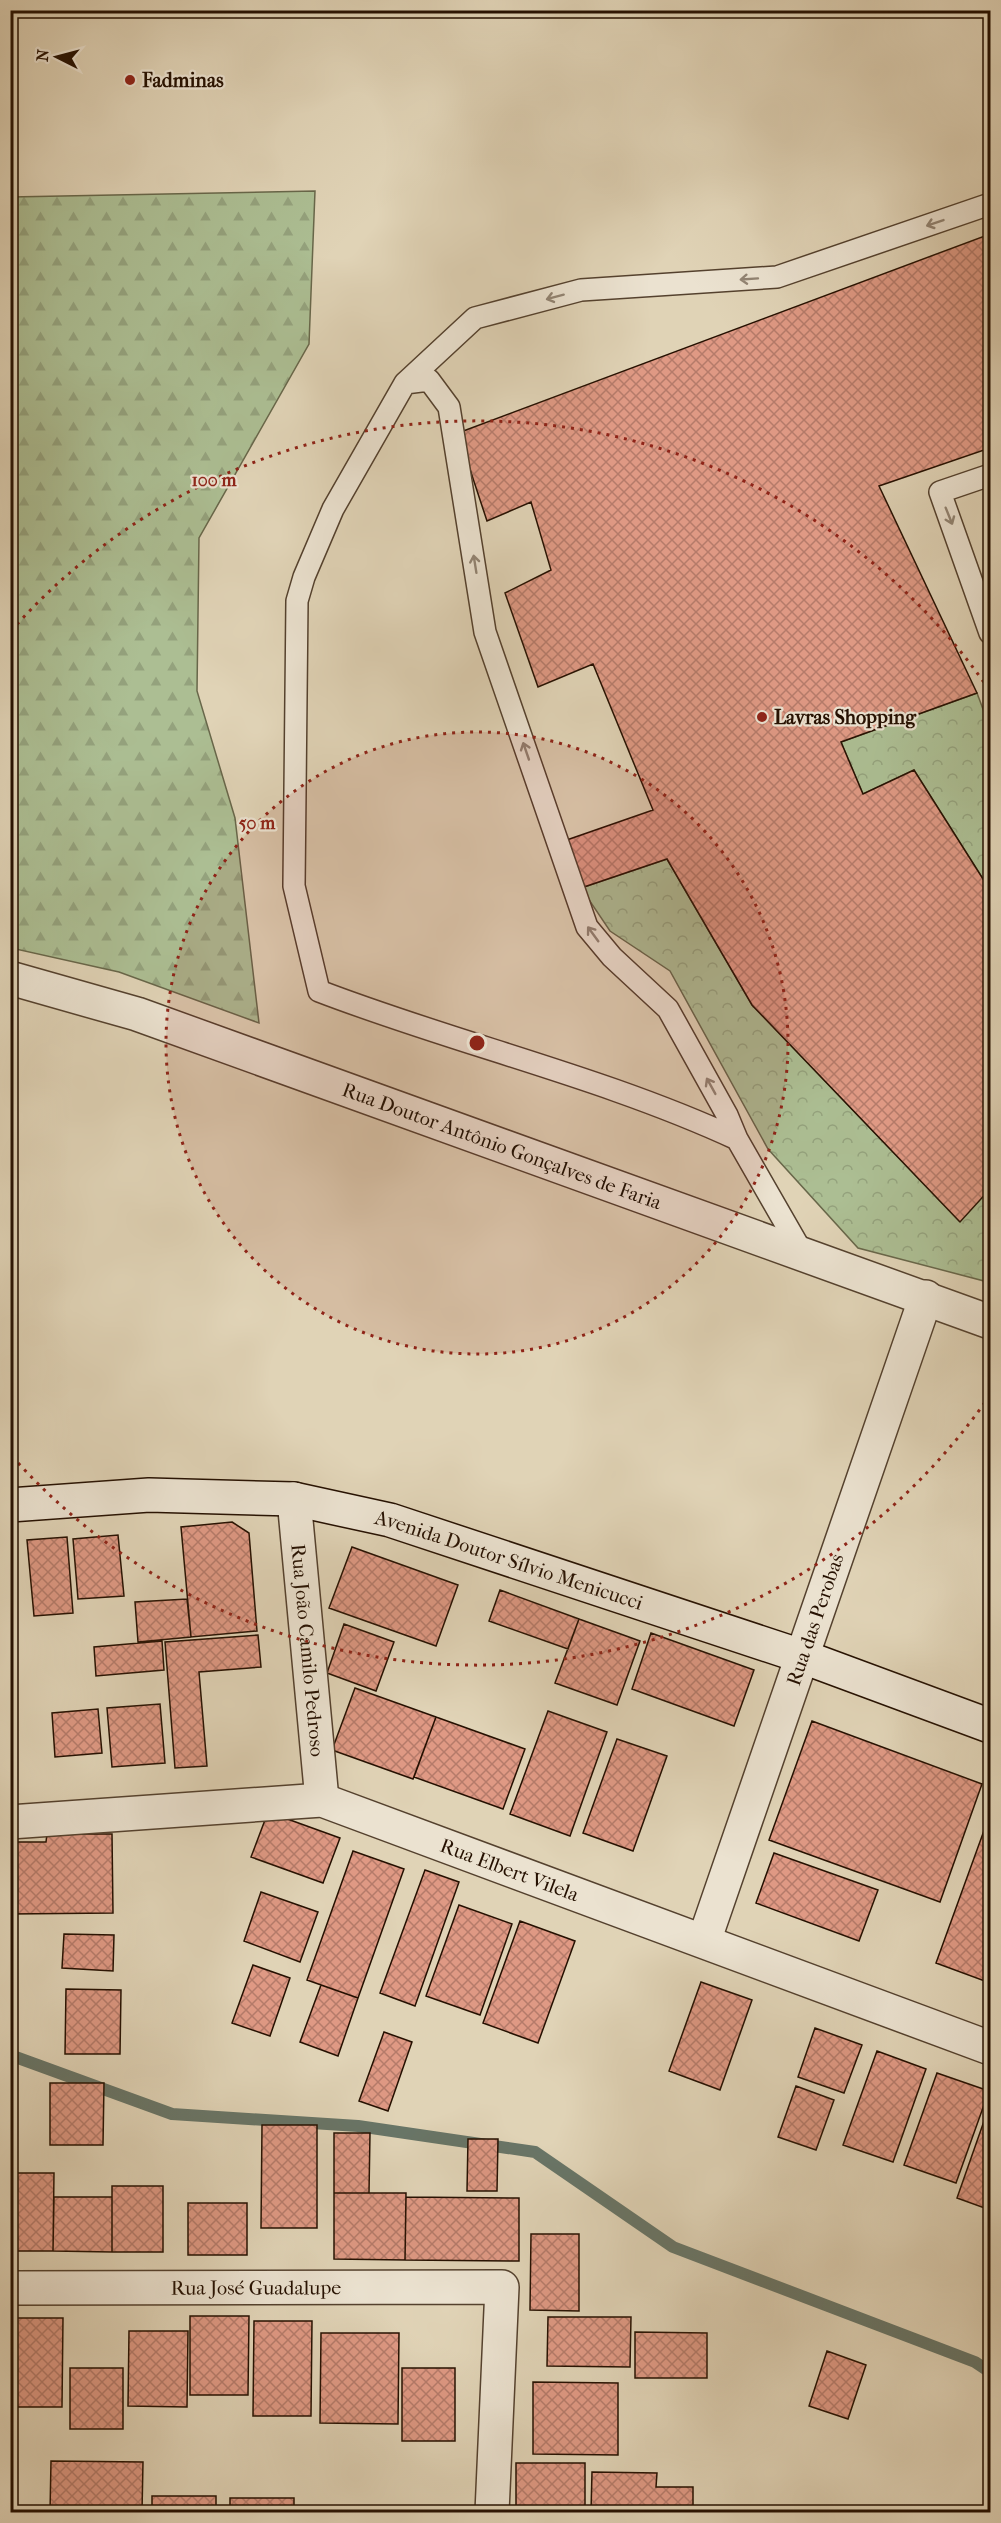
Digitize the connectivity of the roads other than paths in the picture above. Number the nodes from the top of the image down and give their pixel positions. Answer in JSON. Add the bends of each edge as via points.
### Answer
{"nodes":[{"id":1,"x":990,"y":204,"type":"edge"},
{"id":2,"x":405,"y":382,"type":"junction"},
{"id":3,"x":990,"y":475,"type":"edge"},
{"id":4,"x":990,"y":633,"type":"edge"},
{"id":5,"x":10,"y":978,"type":"edge"},
{"id":6,"x":736,"y":1139,"type":"junction"},
{"id":7,"x":803,"y":1254,"type":"junction"},
{"id":8,"x":926,"y":1297,"type":"junction"},
{"id":9,"x":990,"y":1322,"type":"edge"},
{"id":10,"x":294,"y":1499,"type":"junction"},
{"id":11,"x":10,"y":1505,"type":"edge"},
{"id":12,"x":801,"y":1656,"type":"junction"},
{"id":13,"x":990,"y":1726,"type":"edge"},
{"id":14,"x":322,"y":1800,"type":"junction"},
{"id":15,"x":10,"y":1822,"type":"edge"},
{"id":16,"x":704,"y":1941,"type":"junction"},
{"id":17,"x":990,"y":2048,"type":"edge"},
{"id":18,"x":10,"y":2288,"type":"edge"},
{"id":19,"x":492,"y":2512,"type":"edge"}],
"edges":[{"from":1,"to":2,"type":"lane","one_way":true,"via":[[777,277],[581,290],[475,318]]},
{"from":6,"to":2,"type":"lane","one_way":true,"via":[[727,1115],[668,1009],[612,957],[587,927],[485,632],[449,407],[429,380]]},
{"from":2,"to":6,"type":"lane","via":[[333,509],[297,601],[294,886],[319,991],[679,1112]]},
{"from":3,"to":4,"type":"lane","one_way":true,"via":[[940,492]]},
{"from":5,"to":7,"type":"street","name":"Rua Doutor Antônio Gonçalves de Faria","via":[[137,1014]]},
{"from":6,"to":7,"type":"lane"},
{"from":7,"to":8,"type":"street","name":"Rua Doutor Antônio Gonçalves de Faria"},
{"from":8,"to":9,"type":"street","name":"Rua Doutor Antônio Gonçalves de Faria"},
{"from":8,"to":12,"type":"street","name":"Rua das Perobas"},
{"from":10,"to":11,"type":"street","name":"Avenida Doutor Sílvio Menicucci","via":[[149,1495]]},
{"from":10,"to":12,"type":"street","name":"Avenida Doutor Sílvio Menicucci","via":[[390,1520]]},
{"from":10,"to":14,"type":"street","name":"Rua João Camilo Pedroso"},
{"from":12,"to":13,"type":"street","name":"Avenida Doutor Sílvio Menicucci"},
{"from":12,"to":16,"type":"street","name":"Rua das Perobas"},
{"from":14,"to":15,"type":"street","name":"Rua Elbert Vilela"},
{"from":14,"to":16,"type":"street","name":"Rua Elbert Vilela"},
{"from":16,"to":17,"type":"street","name":"Rua Elbert Vilela"},
{"from":18,"to":19,"type":"street","name":"Rua José Guadalupe","via":[[502,2287]]}]}
